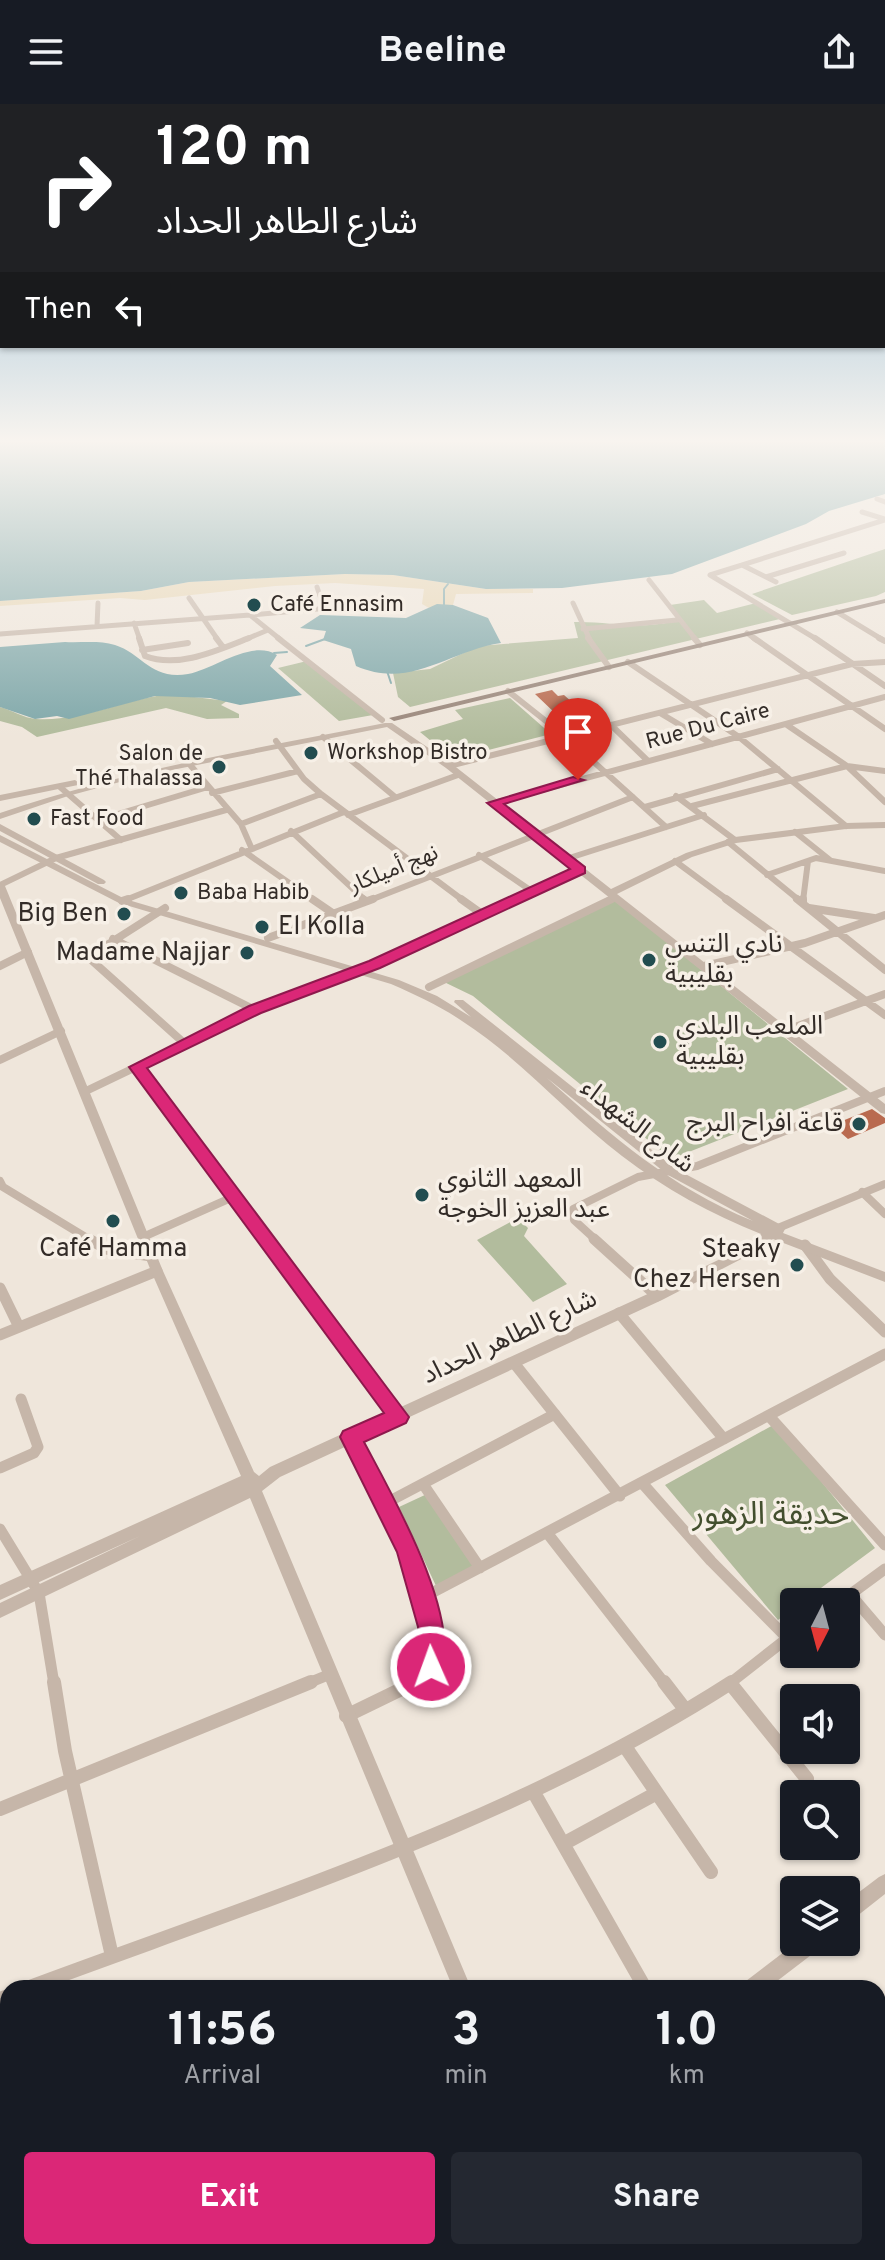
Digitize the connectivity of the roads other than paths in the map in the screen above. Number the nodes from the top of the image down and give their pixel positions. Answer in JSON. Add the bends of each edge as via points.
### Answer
{"nodes":[{"id":1,"x":826,"y":539,"type":"edge"},
{"id":2,"x":818,"y":541,"type":"junction"},
{"id":3,"x":742,"y":565,"type":"junction"},
{"id":4,"x":766,"y":577,"type":"junction"},
{"id":5,"x":649,"y":580,"type":"dead end"},
{"id":6,"x":776,"y":582,"type":"dead end"},
{"id":7,"x":317,"y":587,"type":"dead end"},
{"id":8,"x":189,"y":598,"type":"dead end"},
{"id":9,"x":98,"y":603,"type":"dead end"},
{"id":10,"x":573,"y":603,"type":"dead end"},
{"id":11,"x":374,"y":604,"type":"dead end"},
{"id":12,"x":885,"y":604,"type":"edge"},
{"id":13,"x":324,"y":608,"type":"junction"},
{"id":14,"x":840,"y":614,"type":"junction"},
{"id":15,"x":250,"y":615,"type":"junction"},
{"id":16,"x":203,"y":618,"type":"junction"},
{"id":17,"x":677,"y":620,"type":"junction"},
{"id":18,"x":134,"y":623,"type":"junction"},
{"id":19,"x":796,"y":624,"type":"junction"},
{"id":20,"x":97,"y":626,"type":"junction"},
{"id":21,"x":583,"y":629,"type":"junction"},
{"id":22,"x":268,"y":630,"type":"junction"},
{"id":23,"x":0,"y":634,"type":"edge"},
{"id":24,"x":750,"y":635,"type":"junction"},
{"id":25,"x":885,"y":641,"type":"edge"},
{"id":26,"x":188,"y":643,"type":"dead end"},
{"id":27,"x":700,"y":645,"type":"junction"},
{"id":28,"x":223,"y":647,"type":"junction"},
{"id":29,"x":142,"y":650,"type":"junction"},
{"id":30,"x":885,"y":662,"type":"edge"},
{"id":31,"x":630,"y":664,"type":"junction"},
{"id":32,"x":852,"y":664,"type":"junction"},
{"id":33,"x":609,"y":667,"type":"junction"},
{"id":34,"x":809,"y":675,"type":"junction"},
{"id":35,"x":885,"y":686,"type":"edge"},
{"id":36,"x":509,"y":693,"type":"junction"},
{"id":37,"x":885,"y":697,"type":"edge"},
{"id":38,"x":691,"y":705,"type":"junction"},
{"id":39,"x":853,"y":705,"type":"junction"},
{"id":40,"x":660,"y":713,"type":"junction"},
{"id":41,"x":389,"y":721,"type":"junction"},
{"id":42,"x":611,"y":725,"type":"junction"},
{"id":43,"x":787,"y":725,"type":"junction"},
{"id":44,"x":885,"y":729,"type":"edge"},
{"id":45,"x":323,"y":737,"type":"junction"},
{"id":46,"x":566,"y":737,"type":"junction"},
{"id":47,"x":739,"y":737,"type":"junction"},
{"id":48,"x":277,"y":743,"type":"junction"},
{"id":49,"x":712,"y":744,"type":"junction"},
{"id":50,"x":186,"y":761,"type":"junction"},
{"id":51,"x":648,"y":761,"type":"junction"},
{"id":52,"x":449,"y":766,"type":"junction"},
{"id":53,"x":847,"y":766,"type":"junction"},
{"id":54,"x":778,"y":769,"type":"junction"},
{"id":55,"x":298,"y":771,"type":"junction"},
{"id":56,"x":885,"y":771,"type":"edge"},
{"id":57,"x":606,"y":772,"type":"junction"},
{"id":58,"x":458,"y":775,"type":"junction"},
{"id":59,"x":791,"y":779,"type":"junction"},
{"id":60,"x":63,"y":790,"type":"junction"},
{"id":61,"x":210,"y":790,"type":"junction"},
{"id":62,"x":321,"y":794,"type":"junction"},
{"id":63,"x":394,"y":796,"type":"junction"},
{"id":64,"x":676,"y":796,"type":"junction"},
{"id":65,"x":633,"y":797,"type":"junction"},
{"id":66,"x":0,"y":800,"type":"edge"},
{"id":67,"x":885,"y":802,"type":"edge"},
{"id":68,"x":494,"y":803,"type":"junction"},
{"id":69,"x":692,"y":806,"type":"junction"},
{"id":70,"x":645,"y":807,"type":"junction"},
{"id":71,"x":30,"y":808,"type":"junction"},
{"id":72,"x":226,"y":810,"type":"junction"},
{"id":73,"x":346,"y":814,"type":"junction"},
{"id":74,"x":704,"y":815,"type":"junction"},
{"id":75,"x":0,"y":816,"type":"edge"},
{"id":76,"x":98,"y":820,"type":"junction"},
{"id":77,"x":241,"y":824,"type":"junction"},
{"id":78,"x":885,"y":825,"type":"edge"},
{"id":79,"x":846,"y":826,"type":"junction"},
{"id":80,"x":666,"y":827,"type":"junction"},
{"id":81,"x":291,"y":831,"type":"junction"},
{"id":82,"x":532,"y":831,"type":"junction"},
{"id":83,"x":2,"y":832,"type":"edge"},
{"id":84,"x":795,"y":832,"type":"junction"},
{"id":85,"x":121,"y":840,"type":"junction"},
{"id":86,"x":731,"y":841,"type":"junction"},
{"id":87,"x":247,"y":849,"type":"junction"},
{"id":88,"x":479,"y":855,"type":"junction"},
{"id":89,"x":566,"y":859,"type":"junction"},
{"id":90,"x":830,"y":860,"type":"junction"},
{"id":91,"x":51,"y":861,"type":"junction"},
{"id":92,"x":675,"y":861,"type":"junction"},
{"id":93,"x":808,"y":861,"type":"junction"},
{"id":94,"x":580,"y":870,"type":"junction"},
{"id":95,"x":885,"y":871,"type":"edge"},
{"id":96,"x":767,"y":875,"type":"junction"},
{"id":97,"x":432,"y":876,"type":"junction"},
{"id":98,"x":0,"y":886,"type":"edge"},
{"id":99,"x":533,"y":892,"type":"junction"},
{"id":100,"x":613,"y":895,"type":"junction"},
{"id":101,"x":126,"y":899,"type":"junction"},
{"id":102,"x":366,"y":901,"type":"junction"},
{"id":103,"x":806,"y":905,"type":"junction"},
{"id":104,"x":161,"y":910,"type":"junction"},
{"id":105,"x":334,"y":914,"type":"junction"},
{"id":106,"x":482,"y":914,"type":"junction"},
{"id":107,"x":875,"y":918,"type":"junction"},
{"id":108,"x":885,"y":918,"type":"edge"},
{"id":109,"x":836,"y":932,"type":"junction"},
{"id":110,"x":268,"y":938,"type":"junction"},
{"id":111,"x":113,"y":939,"type":"junction"},
{"id":112,"x":792,"y":947,"type":"junction"},
{"id":113,"x":28,"y":952,"type":"junction"},
{"id":114,"x":0,"y":966,"type":"edge"},
{"id":115,"x":704,"y":966,"type":"junction"},
{"id":116,"x":365,"y":967,"type":"junction"},
{"id":117,"x":885,"y":970,"type":"edge"},
{"id":118,"x":352,"y":971,"type":"junction"},
{"id":119,"x":429,"y":987,"type":"junction"},
{"id":120,"x":885,"y":994,"type":"edge"},
{"id":121,"x":866,"y":1001,"type":"junction"},
{"id":122,"x":460,"y":1007,"type":"junction"},
{"id":123,"x":255,"y":1010,"type":"junction"},
{"id":124,"x":885,"y":1015,"type":"edge"},
{"id":125,"x":787,"y":1030,"type":"junction"},
{"id":126,"x":61,"y":1031,"type":"junction"},
{"id":127,"x":184,"y":1043,"type":"junction"},
{"id":128,"x":0,"y":1060,"type":"edge"},
{"id":129,"x":137,"y":1067,"type":"junction"},
{"id":130,"x":86,"y":1091,"type":"junction"},
{"id":131,"x":885,"y":1091,"type":"edge"},
{"id":132,"x":867,"y":1096,"type":"junction"},
{"id":133,"x":885,"y":1110,"type":"edge"},
{"id":134,"x":672,"y":1172,"type":"junction"},
{"id":135,"x":656,"y":1175,"type":"junction"},
{"id":136,"x":885,"y":1184,"type":"edge"},
{"id":137,"x":1,"y":1185,"type":"edge"},
{"id":138,"x":862,"y":1192,"type":"junction"},
{"id":139,"x":233,"y":1197,"type":"junction"},
{"id":140,"x":885,"y":1214,"type":"edge"},
{"id":141,"x":779,"y":1232,"type":"junction"},
{"id":142,"x":143,"y":1237,"type":"junction"},
{"id":143,"x":805,"y":1245,"type":"junction"},
{"id":144,"x":151,"y":1256,"type":"junction"},
{"id":145,"x":157,"y":1271,"type":"junction"},
{"id":146,"x":885,"y":1277,"type":"edge"},
{"id":147,"x":0,"y":1288,"type":"edge"},
{"id":148,"x":657,"y":1296,"type":"junction"},
{"id":149,"x":619,"y":1313,"type":"junction"},
{"id":150,"x":19,"y":1327,"type":"junction"},
{"id":151,"x":885,"y":1332,"type":"edge"},
{"id":152,"x":0,"y":1335,"type":"edge"},
{"id":153,"x":885,"y":1354,"type":"edge"},
{"id":154,"x":514,"y":1363,"type":"junction"},
{"id":155,"x":21,"y":1399,"type":"dead end"},
{"id":156,"x":555,"y":1414,"type":"junction"},
{"id":157,"x":769,"y":1416,"type":"junction"},
{"id":158,"x":398,"y":1417,"type":"junction"},
{"id":159,"x":351,"y":1437,"type":"junction"},
{"id":160,"x":724,"y":1439,"type":"junction"},
{"id":161,"x":0,"y":1468,"type":"edge"},
{"id":162,"x":423,"y":1484,"type":"junction"},
{"id":163,"x":643,"y":1484,"type":"junction"},
{"id":164,"x":249,"y":1485,"type":"junction"},
{"id":165,"x":620,"y":1496,"type":"junction"},
{"id":166,"x":386,"y":1503,"type":"junction"},
{"id":167,"x":0,"y":1529,"type":"edge"},
{"id":168,"x":548,"y":1534,"type":"junction"},
{"id":169,"x":885,"y":1545,"type":"edge"},
{"id":170,"x":480,"y":1568,"type":"junction"},
{"id":171,"x":885,"y":1569,"type":"edge"},
{"id":172,"x":31,"y":1578,"type":"junction"},
{"id":173,"x":859,"y":1588,"type":"edge"},
{"id":174,"x":0,"y":1593,"type":"edge"},
{"id":175,"x":39,"y":1593,"type":"junction"},
{"id":176,"x":424,"y":1597,"type":"junction"},
{"id":177,"x":0,"y":1611,"type":"edge"},
{"id":178,"x":860,"y":1611,"type":"edge"},
{"id":179,"x":780,"y":1626,"type":"edge"},
{"id":180,"x":885,"y":1635,"type":"edge"},
{"id":181,"x":780,"y":1643,"type":"edge"},
{"id":182,"x":328,"y":1675,"type":"junction"},
{"id":183,"x":730,"y":1683,"type":"junction"},
{"id":184,"x":684,"y":1708,"type":"junction"},
{"id":185,"x":346,"y":1716,"type":"junction"},
{"id":186,"x":624,"y":1745,"type":"junction"},
{"id":187,"x":807,"y":1779,"type":"dead end"},
{"id":188,"x":72,"y":1782,"type":"junction"},
{"id":189,"x":533,"y":1791,"type":"junction"},
{"id":190,"x":655,"y":1794,"type":"junction"},
{"id":191,"x":0,"y":1809,"type":"edge"},
{"id":192,"x":563,"y":1844,"type":"junction"},
{"id":193,"x":402,"y":1848,"type":"junction"},
{"id":194,"x":711,"y":1872,"type":"dead end"},
{"id":195,"x":885,"y":1883,"type":"edge"},
{"id":196,"x":860,"y":1903,"type":"edge"},
{"id":197,"x":112,"y":1956,"type":"junction"},
{"id":198,"x":794,"y":1956,"type":"edge"},
{"id":199,"x":57,"y":1980,"type":"edge"},
{"id":200,"x":459,"y":1980,"type":"edge"},
{"id":201,"x":640,"y":1980,"type":"edge"},
{"id":202,"x":763,"y":1980,"type":"edge"}],
"edges":[{"from":1,"to":2,"type":"street"},
{"from":2,"to":3,"type":"street"},
{"from":2,"to":4,"type":"street","via":[[845,554]]},
{"from":3,"to":4,"type":"street"},
{"from":3,"to":19,"type":"street","via":[[710,575]]},
{"from":4,"to":6,"type":"street"},
{"from":5,"to":17,"type":"street"},
{"from":7,"to":13,"type":"street"},
{"from":8,"to":16,"type":"street"},
{"from":9,"to":20,"type":"street"},
{"from":10,"to":21,"type":"street"},
{"from":11,"to":13,"type":"street"},
{"from":12,"to":14,"type":"main road"},
{"from":13,"to":15,"type":"street"},
{"from":14,"to":19,"type":"main road"},
{"from":14,"to":25,"type":"street"},
{"from":15,"to":16,"type":"street"},
{"from":15,"to":22,"type":"street"},
{"from":16,"to":18,"type":"street"},
{"from":16,"to":28,"type":"street"},
{"from":17,"to":21,"type":"street"},
{"from":17,"to":27,"type":"street"},
{"from":18,"to":20,"type":"street"},
{"from":18,"to":29,"type":"street"},
{"from":19,"to":24,"type":"main road"},
{"from":19,"to":32,"type":"street"},
{"from":20,"to":23,"type":"street"},
{"from":21,"to":33,"type":"street"},
{"from":22,"to":28,"type":"street"},
{"from":22,"to":41,"type":"street"},
{"from":24,"to":27,"type":"main road"},
{"from":24,"to":31,"type":"main road"},
{"from":24,"to":34,"type":"street"},
{"from":26,"to":29,"type":"street"},
{"from":27,"to":31,"type":"main road"},
{"from":28,"to":29,"type":"street","via":[[163,661],[151,660]]},
{"from":30,"to":32,"type":"street"},
{"from":31,"to":33,"type":"main road"},
{"from":31,"to":36,"type":"main road"},
{"from":31,"to":38,"type":"street"},
{"from":32,"to":34,"type":"street"},
{"from":32,"to":35,"type":"street"},
{"from":33,"to":36,"type":"main road"},
{"from":34,"to":38,"type":"street"},
{"from":34,"to":39,"type":"street"},
{"from":36,"to":41,"type":"main road"},
{"from":36,"to":46,"type":"street"},
{"from":37,"to":39,"type":"street","name":"Rue Du Caire"},
{"from":38,"to":40,"type":"street"},
{"from":38,"to":47,"type":"street"},
{"from":39,"to":43,"type":"street","name":"Rue Du Caire"},
{"from":39,"to":44,"type":"street"},
{"from":40,"to":42,"type":"street"},
{"from":40,"to":49,"type":"street"},
{"from":41,"to":45,"type":"street"},
{"from":41,"to":48,"type":"street"},
{"from":41,"to":52,"type":"street"},
{"from":42,"to":46,"type":"street"},
{"from":42,"to":51,"type":"street"},
{"from":43,"to":47,"type":"street","name":"Rue Du Caire"},
{"from":43,"to":53,"type":"street"},
{"from":45,"to":48,"type":"street"},
{"from":45,"to":63,"type":"street"},
{"from":46,"to":52,"type":"street"},
{"from":46,"to":57,"type":"street"},
{"from":47,"to":49,"type":"street","name":"Rue Du Caire"},
{"from":47,"to":54,"type":"street"},
{"from":48,"to":50,"type":"street"},
{"from":48,"to":55,"type":"street"},
{"from":49,"to":51,"type":"street","name":"Rue Du Caire"},
{"from":50,"to":60,"type":"street"},
{"from":50,"to":61,"type":"street"},
{"from":51,"to":57,"type":"street","name":"Rue Du Caire"},
{"from":52,"to":58,"type":"street"},
{"from":53,"to":56,"type":"street"},
{"from":53,"to":59,"type":"street"},
{"from":53,"to":67,"type":"street"},
{"from":54,"to":59,"type":"street"},
{"from":54,"to":64,"type":"street"},
{"from":55,"to":61,"type":"street"},
{"from":55,"to":62,"type":"street"},
{"from":57,"to":65,"type":"street"},
{"from":57,"to":68,"type":"street","name":"Rue Du Caire"},
{"from":58,"to":63,"type":"street"},
{"from":58,"to":68,"type":"street"},
{"from":59,"to":69,"type":"street"},
{"from":59,"to":79,"type":"street"},
{"from":60,"to":66,"type":"street"},
{"from":60,"to":71,"type":"street"},
{"from":60,"to":76,"type":"street"},
{"from":61,"to":72,"type":"street"},
{"from":61,"to":76,"type":"street"},
{"from":62,"to":73,"type":"street"},
{"from":62,"to":77,"type":"street"},
{"from":63,"to":73,"type":"street"},
{"from":64,"to":69,"type":"street"},
{"from":64,"to":70,"type":"street"},
{"from":65,"to":70,"type":"street"},
{"from":65,"to":82,"type":"street","name":"نهج أميلكار"},
{"from":68,"to":82,"type":"street"},
{"from":69,"to":74,"type":"street"},
{"from":70,"to":80,"type":"street"},
{"from":71,"to":75,"type":"street"},
{"from":71,"to":83,"type":"street","via":[[6,823]]},
{"from":72,"to":77,"type":"street"},
{"from":72,"to":85,"type":"street"},
{"from":73,"to":81,"type":"street"},
{"from":73,"to":97,"type":"street"},
{"from":74,"to":80,"type":"street"},
{"from":74,"to":86,"type":"street"},
{"from":76,"to":85,"type":"street"},
{"from":77,"to":87,"type":"street"},
{"from":78,"to":79,"type":"street"},
{"from":79,"to":84,"type":"street"},
{"from":80,"to":89,"type":"street"},
{"from":81,"to":87,"type":"street"},
{"from":81,"to":102,"type":"street"},
{"from":82,"to":88,"type":"street","name":"نهج أميلكار"},
{"from":82,"to":89,"type":"street"},
{"from":83,"to":91,"type":"street","name":"شارع الشهداء"},
{"from":84,"to":86,"type":"street"},
{"from":84,"to":90,"type":"street"},
{"from":85,"to":91,"type":"street"},
{"from":86,"to":92,"type":"street"},
{"from":86,"to":96,"type":"street"},
{"from":87,"to":101,"type":"street"},
{"from":87,"to":105,"type":"street"},
{"from":88,"to":97,"type":"street","name":"نهج أميلكار"},
{"from":88,"to":99,"type":"street"},
{"from":89,"to":94,"type":"street"},
{"from":90,"to":93,"type":"street"},
{"from":90,"to":95,"type":"street"},
{"from":91,"to":98,"type":"street"},
{"from":91,"to":101,"type":"street","name":"شارع الشهداء"},
{"from":92,"to":100,"type":"street"},
{"from":92,"to":112,"type":"street"},
{"from":93,"to":96,"type":"street"},
{"from":93,"to":103,"type":"street"},
{"from":94,"to":99,"type":"street"},
{"from":94,"to":100,"type":"street"},
{"from":96,"to":103,"type":"street"},
{"from":97,"to":102,"type":"street","name":"نهج أميلكار"},
{"from":97,"to":106,"type":"street"},
{"from":98,"to":113,"type":"street"},
{"from":99,"to":106,"type":"street"},
{"from":100,"to":115,"type":"street"},
{"from":100,"to":119,"type":"street"},
{"from":101,"to":104,"type":"street","name":"شارع الشهداء"},
{"from":102,"to":105,"type":"street","name":"نهج أميلكار"},
{"from":103,"to":107,"type":"street"},
{"from":103,"to":109,"type":"street"},
{"from":104,"to":110,"type":"street","name":"شارع الشهداء"},
{"from":104,"to":111,"type":"street"},
{"from":104,"to":118,"type":"street","name":"شارع الشهداء"},
{"from":105,"to":110,"type":"street","name":"نهج أميلكار"},
{"from":106,"to":116,"type":"street"},
{"from":107,"to":108,"type":"street"},
{"from":107,"to":109,"type":"street"},
{"from":109,"to":112,"type":"street"},
{"from":109,"to":117,"type":"street"},
{"from":110,"to":116,"type":"street","name":"شارع الشهداء"},
{"from":111,"to":123,"type":"street"},
{"from":111,"to":127,"type":"street","via":[[89,954],[90,962]]},
{"from":112,"to":115,"type":"street"},
{"from":112,"to":121,"type":"street"},
{"from":113,"to":114,"type":"street"},
{"from":113,"to":126,"type":"street"},
{"from":115,"to":125,"type":"street"},
{"from":116,"to":118,"type":"street"},
{"from":116,"to":119,"type":"street","name":"شارع الشهداء"},
{"from":118,"to":122,"type":"street","name":"شارع الشهداء"},
{"from":118,"to":123,"type":"street"},
{"from":119,"to":122,"type":"street","name":"شارع الشهداء"},
{"from":120,"to":121,"type":"street"},
{"from":121,"to":124,"type":"street"},
{"from":121,"to":125,"type":"street"},
{"from":122,"to":134,"type":"street","name":"شارع الشهداء"},
{"from":122,"to":135,"type":"street","name":"شارع الشهداء"},
{"from":123,"to":127,"type":"street"},
{"from":125,"to":132,"type":"street"},
{"from":126,"to":128,"type":"street"},
{"from":126,"to":130,"type":"street"},
{"from":127,"to":129,"type":"street"},
{"from":129,"to":130,"type":"street"},
{"from":129,"to":139,"type":"street"},
{"from":130,"to":142,"type":"street"},
{"from":131,"to":132,"type":"street"},
{"from":132,"to":133,"type":"street"},
{"from":132,"to":134,"type":"street"},
{"from":134,"to":135,"type":"street"},
{"from":134,"to":141,"type":"street","name":"شارع الشهداء"},
{"from":135,"to":141,"type":"street","name":"شارع الشهداء","via":[[710,1206]]},
{"from":135,"to":148,"type":"street","via":[[627,1182],[573,1209],[571,1216]]},
{"from":136,"to":138,"type":"street"},
{"from":137,"to":144,"type":"street","via":[[106,1249]]},
{"from":138,"to":140,"type":"street"},
{"from":138,"to":141,"type":"street"},
{"from":139,"to":142,"type":"street"},
{"from":139,"to":158,"type":"street"},
{"from":141,"to":143,"type":"street"},
{"from":141,"to":148,"type":"street","name":"شارع الطاهر الحداد"},
{"from":142,"to":144,"type":"street"},
{"from":143,"to":146,"type":"street"},
{"from":143,"to":151,"type":"street","via":[[830,1279]]},
{"from":144,"to":145,"type":"street"},
{"from":145,"to":150,"type":"street"},
{"from":145,"to":164,"type":"street"},
{"from":147,"to":150,"type":"street"},
{"from":148,"to":149,"type":"street","name":"شارع الطاهر الحداد"},
{"from":149,"to":154,"type":"street","name":"شارع الطاهر الحداد"},
{"from":149,"to":160,"type":"street"},
{"from":150,"to":152,"type":"street"},
{"from":153,"to":157,"type":"street"},
{"from":154,"to":156,"type":"street"},
{"from":154,"to":158,"type":"street","name":"شارع الطاهر الحداد"},
{"from":155,"to":161,"type":"street","via":[[38,1447]]},
{"from":156,"to":162,"type":"street"},
{"from":156,"to":165,"type":"street"},
{"from":157,"to":160,"type":"street"},
{"from":157,"to":169,"type":"street"},
{"from":158,"to":159,"type":"street","name":"شارع الطاهر الحداد"},
{"from":159,"to":164,"type":"street","name":"شارع الطاهر الحداد"},
{"from":159,"to":166,"type":"street"},
{"from":160,"to":163,"type":"street"},
{"from":162,"to":166,"type":"street"},
{"from":162,"to":170,"type":"street"},
{"from":163,"to":165,"type":"street"},
{"from":163,"to":179,"type":"street","via":[[711,1561]]},
{"from":164,"to":172,"type":"street"},
{"from":164,"to":175,"type":"street","name":"شارع الطاهر الحداد"},
{"from":164,"to":182,"type":"street"},
{"from":165,"to":168,"type":"street"},
{"from":166,"to":176,"type":"street"},
{"from":167,"to":172,"type":"street"},
{"from":168,"to":170,"type":"street"},
{"from":168,"to":184,"type":"street"},
{"from":170,"to":176,"type":"street"},
{"from":171,"to":173,"type":"street"},
{"from":172,"to":174,"type":"street"},
{"from":172,"to":175,"type":"street"},
{"from":175,"to":177,"type":"street","name":"شارع الطاهر الحداد"},
{"from":175,"to":188,"type":"street"},
{"from":176,"to":185,"type":"street","via":[[431,1638],[428,1676]]},
{"from":178,"to":180,"type":"street"},
{"from":181,"to":183,"type":"street"},
{"from":182,"to":185,"type":"street"},
{"from":182,"to":188,"type":"street"},
{"from":183,"to":184,"type":"street"},
{"from":183,"to":187,"type":"street"},
{"from":184,"to":186,"type":"street"},
{"from":185,"to":193,"type":"street"},
{"from":186,"to":189,"type":"street"},
{"from":186,"to":190,"type":"street"},
{"from":188,"to":191,"type":"street"},
{"from":188,"to":197,"type":"street"},
{"from":189,"to":192,"type":"street"},
{"from":189,"to":193,"type":"street"},
{"from":190,"to":192,"type":"street"},
{"from":190,"to":194,"type":"street"},
{"from":192,"to":201,"type":"street"},
{"from":193,"to":197,"type":"street"},
{"from":193,"to":200,"type":"street"},
{"from":195,"to":196,"type":"street"},
{"from":197,"to":199,"type":"street"},
{"from":198,"to":202,"type":"street"}]}
